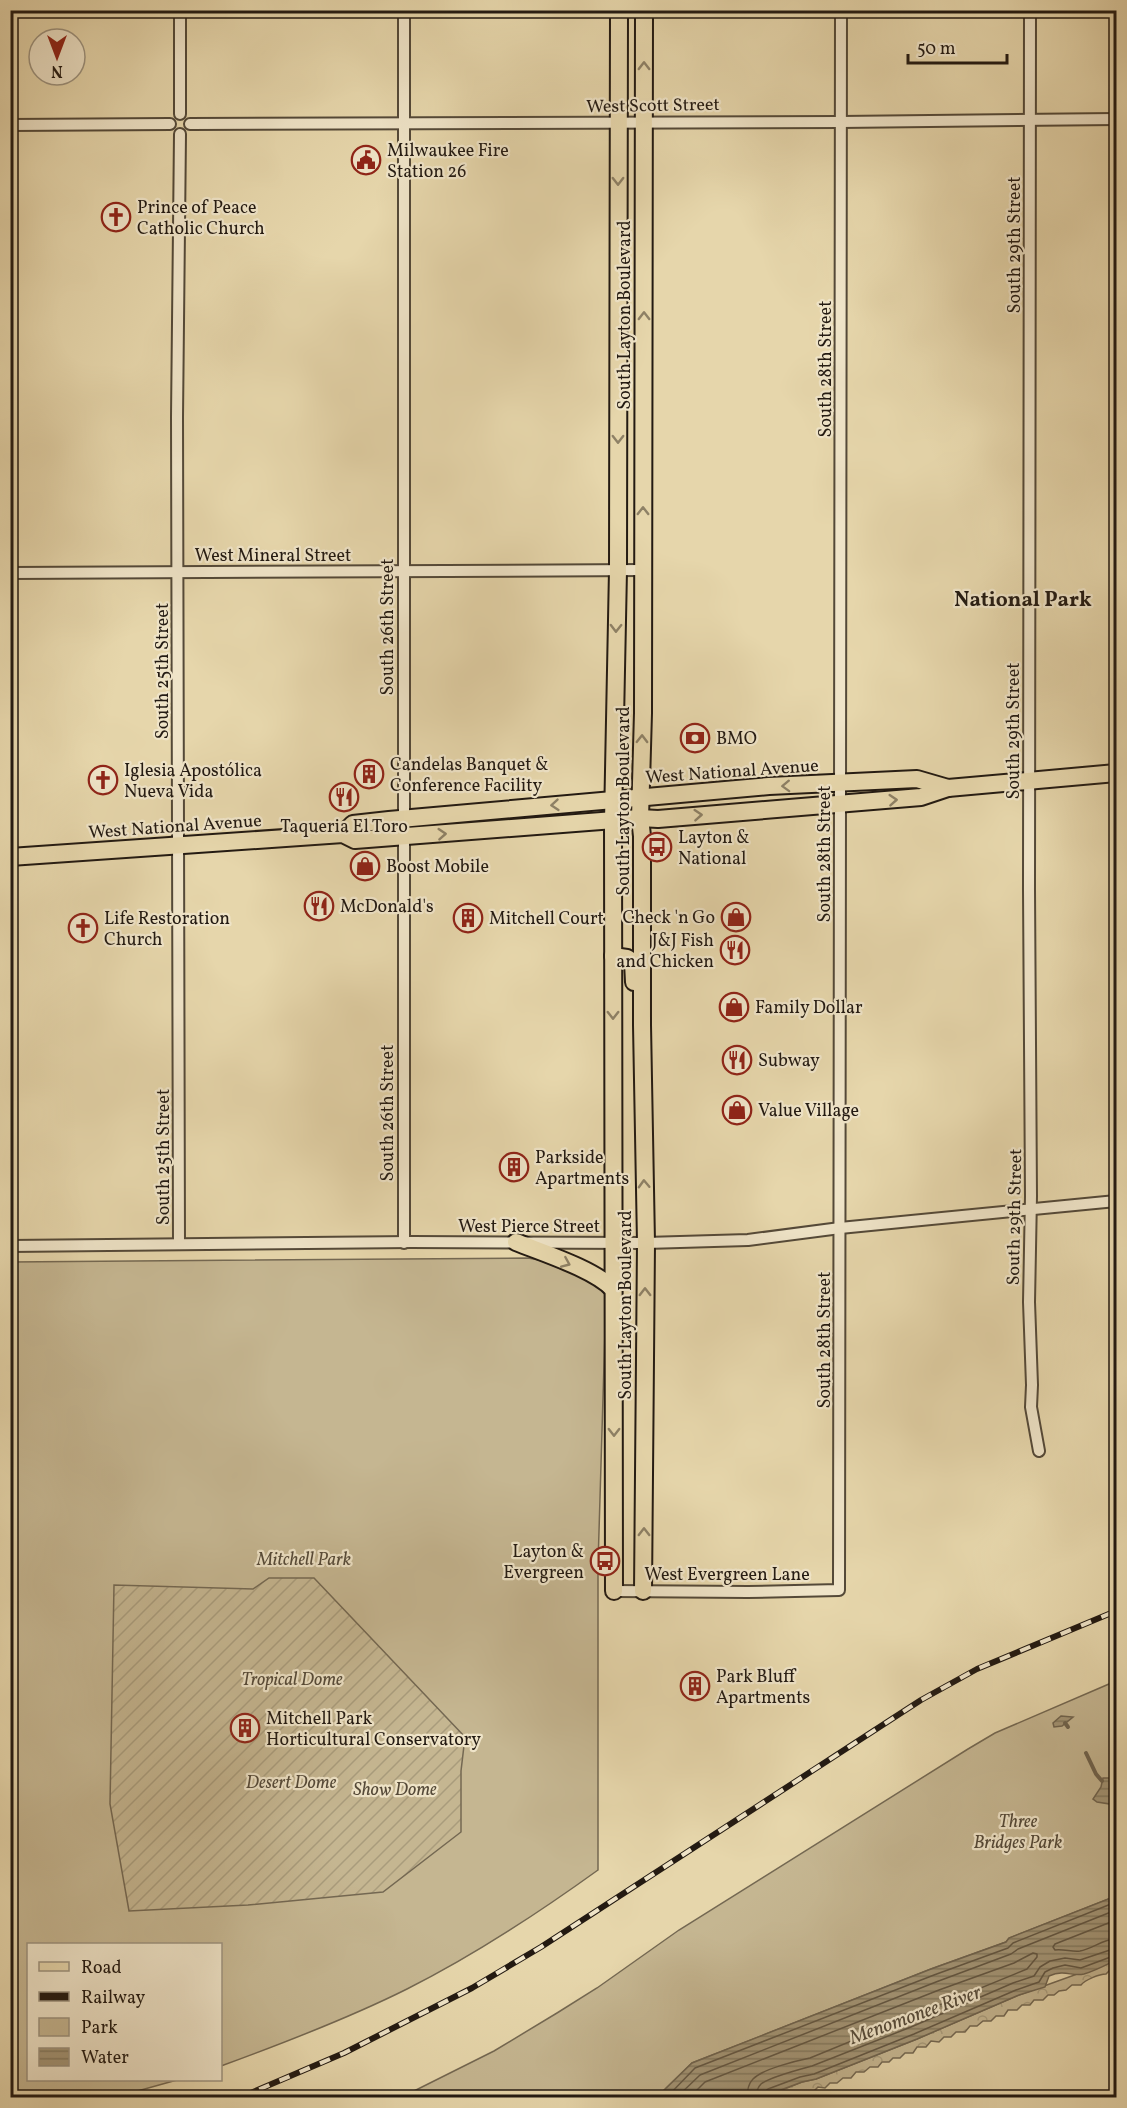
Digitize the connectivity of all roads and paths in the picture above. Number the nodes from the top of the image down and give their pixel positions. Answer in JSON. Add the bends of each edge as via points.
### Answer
{"nodes":[{"id":1,"x":180,"y":10,"type":"edge"},
{"id":2,"x":404,"y":10,"type":"edge"},
{"id":3,"x":619,"y":10,"type":"edge"},
{"id":4,"x":644,"y":10,"type":"edge"},
{"id":5,"x":841,"y":10,"type":"edge"},
{"id":6,"x":1030,"y":10,"type":"edge"},
{"id":7,"x":180,"y":114,"type":"junction"},
{"id":8,"x":1116,"y":119,"type":"edge"},
{"id":9,"x":1031,"y":120,"type":"junction"},
{"id":10,"x":618,"y":122,"type":"junction"},
{"id":11,"x":644,"y":122,"type":"junction"},
{"id":12,"x":841,"y":122,"type":"junction"},
{"id":13,"x":404,"y":123,"type":"junction"},
{"id":14,"x":170,"y":124,"type":"junction"},
{"id":15,"x":190,"y":124,"type":"junction"},
{"id":16,"x":10,"y":125,"type":"edge"},
{"id":17,"x":180,"y":134,"type":"junction"},
{"id":18,"x":618,"y":570,"type":"junction"},
{"id":19,"x":643,"y":570,"type":"junction"},
{"id":20,"x":403,"y":571,"type":"junction"},
{"id":21,"x":178,"y":572,"type":"junction"},
{"id":22,"x":10,"y":573,"type":"edge"},
{"id":23,"x":1116,"y":773,"type":"edge"},
{"id":24,"x":1029,"y":780,"type":"junction"},
{"id":25,"x":841,"y":783,"type":"junction"},
{"id":26,"x":948,"y":788,"type":"junction"},
{"id":27,"x":642,"y":797,"type":"junction"},
{"id":28,"x":613,"y":800,"type":"junction"},
{"id":29,"x":840,"y":804,"type":"junction"},
{"id":30,"x":640,"y":818,"type":"junction"},
{"id":31,"x":403,"y":819,"type":"junction"},
{"id":32,"x":613,"y":821,"type":"junction"},
{"id":33,"x":343,"y":834,"type":"junction"},
{"id":34,"x":402,"y":837,"type":"junction"},
{"id":35,"x":179,"y":845,"type":"junction"},
{"id":36,"x":10,"y":857,"type":"edge"},
{"id":37,"x":613,"y":956,"type":"junction"},
{"id":38,"x":642,"y":1025,"type":"junction"},
{"id":39,"x":1116,"y":1201,"type":"edge"},
{"id":40,"x":1031,"y":1210,"type":"junction"},
{"id":41,"x":840,"y":1228,"type":"junction"},
{"id":42,"x":516,"y":1242,"type":"junction"},
{"id":43,"x":404,"y":1243,"type":"junction"},
{"id":44,"x":613,"y":1243,"type":"junction"},
{"id":45,"x":646,"y":1243,"type":"junction"},
{"id":46,"x":180,"y":1244,"type":"junction"},
{"id":47,"x":10,"y":1246,"type":"edge"},
{"id":48,"x":613,"y":1289,"type":"junction"},
{"id":49,"x":1039,"y":1451,"type":"dead end"},
{"id":50,"x":840,"y":1590,"type":"joint"},
{"id":51,"x":614,"y":1591,"type":"joint"},
{"id":52,"x":643,"y":1591,"type":"junction"}],
"edges":[{"from":1,"to":7,"type":"street"},
{"from":2,"to":13,"type":"street","name":"South 26th Street"},
{"from":3,"to":10,"type":"main road","name":"South Layton Boulevard"},
{"from":11,"to":4,"type":"main road","name":"South Layton Boulevard","one_way":true},
{"from":5,"to":12,"type":"street","name":"South 28th Street"},
{"from":6,"to":9,"type":"street","name":"South 29th Street"},
{"from":7,"to":14,"type":"street"},
{"from":7,"to":15,"type":"street"},
{"from":8,"to":9,"type":"street","name":"West Scott Street"},
{"from":9,"to":12,"type":"street","name":"West Scott Street"},
{"from":9,"to":24,"type":"street","name":"South 29th Street"},
{"from":10,"to":11,"type":"street","name":"West Scott Street"},
{"from":10,"to":13,"type":"street","name":"West Scott Street"},
{"from":10,"to":18,"type":"main road","name":"South Layton Boulevard","one_way":true},
{"from":11,"to":12,"type":"street","name":"West Scott Street"},
{"from":19,"to":11,"type":"main road","name":"South Layton Boulevard","one_way":true},
{"from":12,"to":25,"type":"street","name":"South 28th Street"},
{"from":13,"to":15,"type":"street","name":"West Scott Street"},
{"from":13,"to":20,"type":"street","name":"South 26th Street"},
{"from":14,"to":16,"type":"street"},
{"from":14,"to":17,"type":"street"},
{"from":15,"to":17,"type":"street"},
{"from":17,"to":21,"type":"street","name":"South 25th Street"},
{"from":18,"to":19,"type":"street","name":"West Mineral Street"},
{"from":18,"to":20,"type":"street","name":"West Mineral Street"},
{"from":18,"to":28,"type":"main road","name":"South Layton Boulevard","one_way":true},
{"from":27,"to":19,"type":"main road","name":"South Layton Boulevard","one_way":true},
{"from":20,"to":21,"type":"street","name":"West Mineral Street"},
{"from":20,"to":31,"type":"street","name":"South 26th Street"},
{"from":21,"to":22,"type":"street","name":"West Mineral Street"},
{"from":21,"to":35,"type":"street","name":"South 25th Street"},
{"from":23,"to":24,"type":"main road","name":"West National Avenue"},
{"from":24,"to":26,"type":"main road","name":"West National Avenue"},
{"from":24,"to":40,"type":"street","name":"South 29th Street"},
{"from":25,"to":26,"type":"main road","name":"West National Avenue","via":[[917,779]]},
{"from":25,"to":27,"type":"main road","name":"West National Avenue","one_way":true},
{"from":25,"to":29,"type":"street","name":"South 28th Street"},
{"from":29,"to":26,"type":"main road","name":"West National Avenue","one_way":true,"via":[[921,797]]},
{"from":27,"to":28,"type":"main road","name":"West National Avenue"},
{"from":27,"to":30,"type":"main road","name":"South Layton Boulevard"},
{"from":28,"to":31,"type":"main road","name":"West National Avenue","one_way":true},
{"from":28,"to":32,"type":"main road","name":"South Layton Boulevard"},
{"from":30,"to":29,"type":"main road","name":"West National Avenue","one_way":true},
{"from":29,"to":41,"type":"street","name":"South 28th Street"},
{"from":30,"to":32,"type":"main road","name":"West National Avenue"},
{"from":30,"to":38,"type":"main road","name":"South Layton Boulevard"},
{"from":31,"to":33,"type":"main road","name":"West National Avenue","via":[[353,824]]},
{"from":31,"to":34,"type":"street","name":"South 26th Street"},
{"from":34,"to":32,"type":"main road","name":"West National Avenue","one_way":true},
{"from":32,"to":37,"type":"main road","name":"South Layton Boulevard"},
{"from":33,"to":34,"type":"main road","name":"West National Avenue","via":[[355,840]]},
{"from":33,"to":35,"type":"main road","name":"West National Avenue"},
{"from":34,"to":43,"type":"street","name":"South 26th Street"},
{"from":35,"to":36,"type":"main road","name":"West National Avenue"},
{"from":35,"to":46,"type":"street","name":"South 25th Street"},
{"from":37,"to":38,"type":"main road","via":[[633,962],[634,1001]]},
{"from":37,"to":44,"type":"main road","name":"South Layton Boulevard","one_way":true},
{"from":45,"to":38,"type":"main road","name":"South Layton Boulevard","one_way":true},
{"from":39,"to":40,"type":"street","name":"West Pierce Street"},
{"from":40,"to":41,"type":"street","name":"West Pierce Street"},
{"from":40,"to":49,"type":"street","name":"South 29th Street","via":[[1030,1407]]},
{"from":41,"to":45,"type":"street","name":"West Pierce Street","via":[[748,1240]]},
{"from":41,"to":50,"type":"street","name":"South 28th Street"},
{"from":42,"to":43,"type":"street","name":"West Pierce Street"},
{"from":42,"to":44,"type":"street","name":"West Pierce Street"},
{"from":42,"to":48,"type":"main road","one_way":true,"via":[[583,1270]]},
{"from":43,"to":46,"type":"street","name":"West Pierce Street"},
{"from":44,"to":45,"type":"street","name":"West Pierce Street"},
{"from":44,"to":48,"type":"main road","name":"South Layton Boulevard"},
{"from":52,"to":45,"type":"main road","name":"South Layton Boulevard","one_way":true},
{"from":46,"to":47,"type":"street","name":"West Pierce Street"},
{"from":48,"to":51,"type":"main road","name":"South Layton Boulevard","one_way":true},
{"from":50,"to":52,"type":"street","name":"West Evergreen Lane"},
{"from":51,"to":52,"type":"street","name":"West Evergreen Lane"}]}
